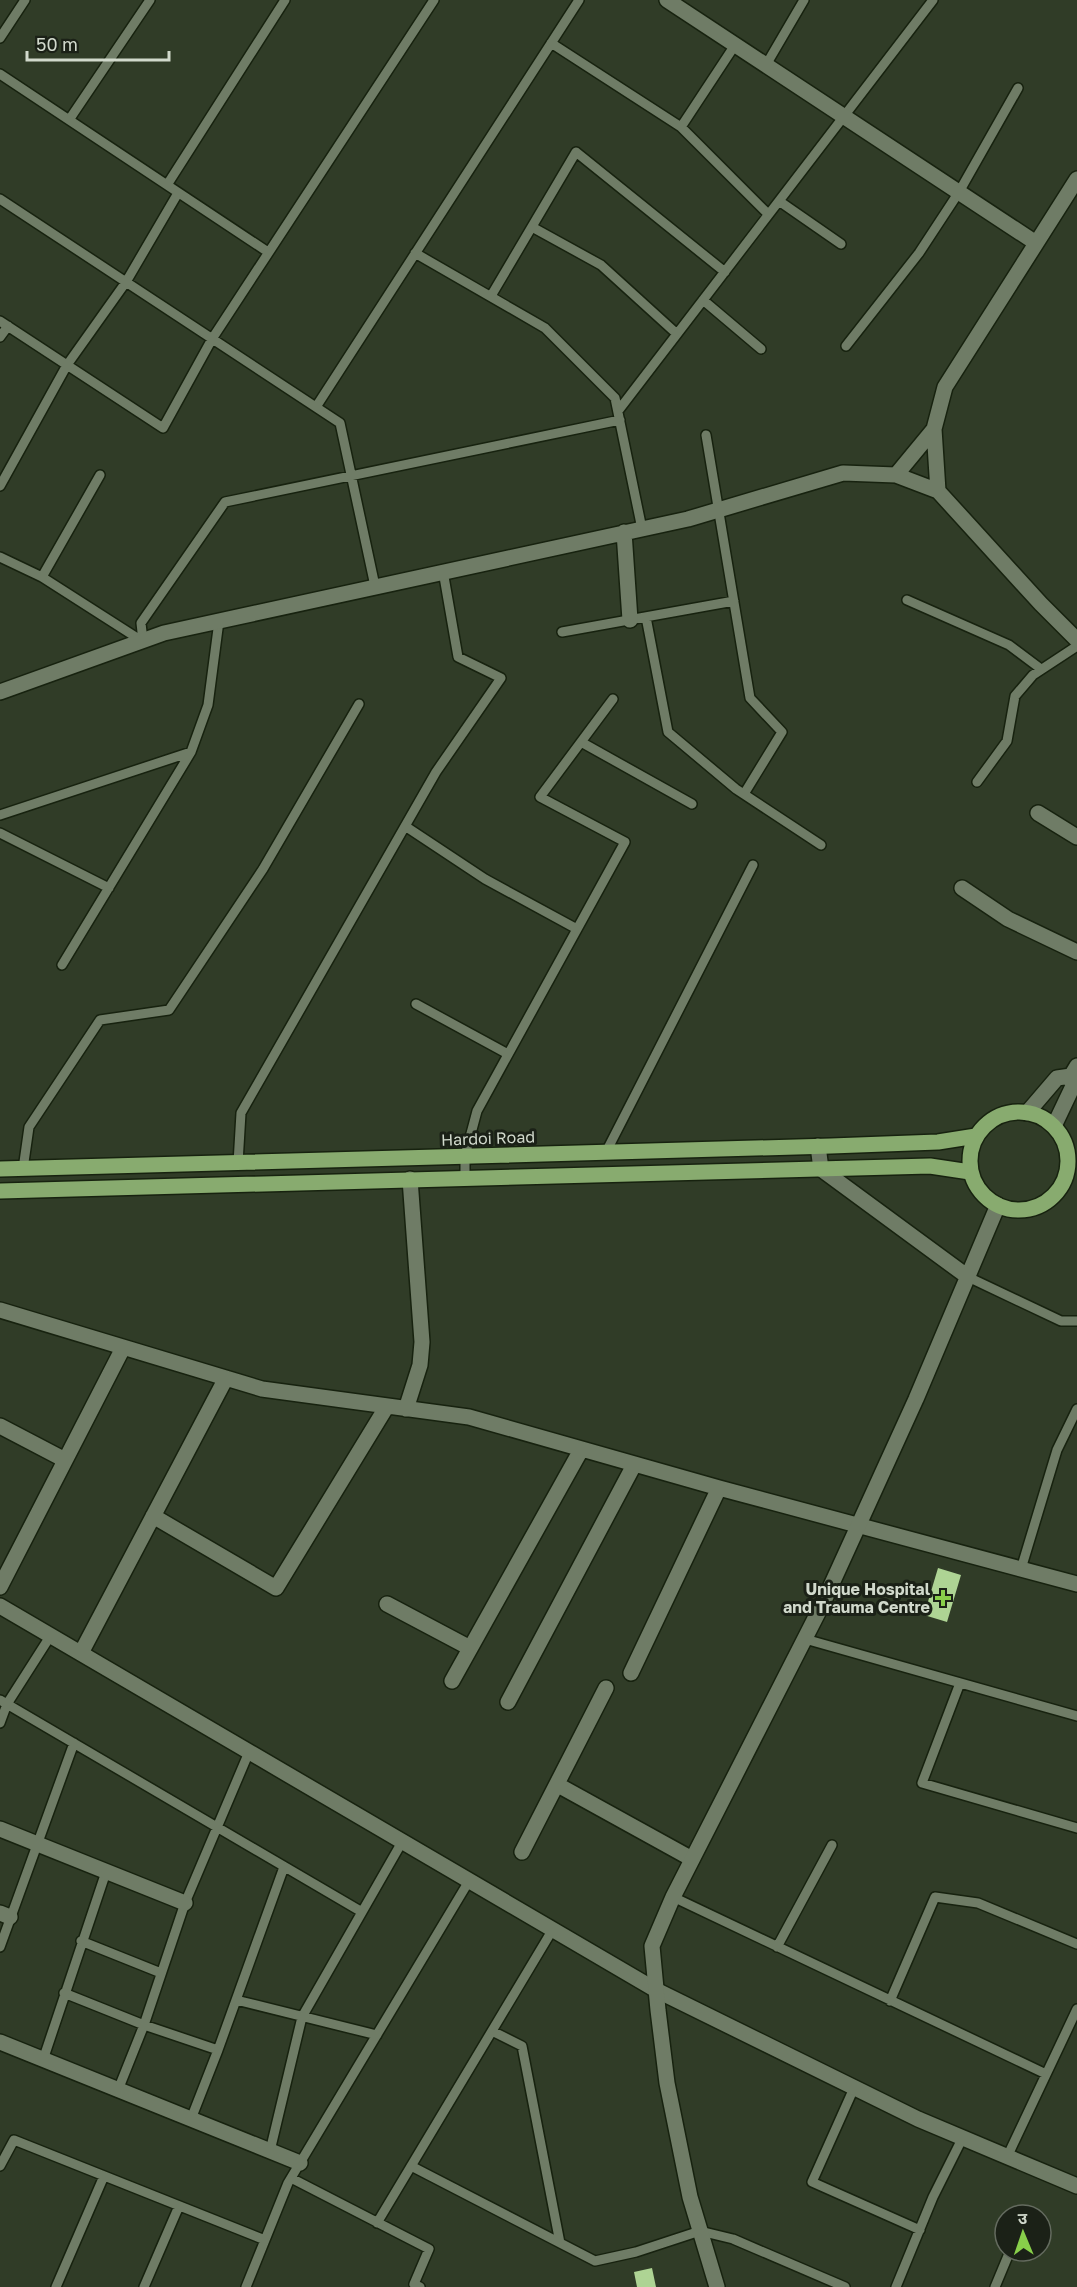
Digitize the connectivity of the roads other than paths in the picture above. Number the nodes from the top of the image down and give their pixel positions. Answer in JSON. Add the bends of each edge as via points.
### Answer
{"nodes":[{"id":1,"x":25,"y":0,"type":"edge"},
{"id":2,"x":150,"y":0,"type":"edge"},
{"id":3,"x":285,"y":0,"type":"edge"},
{"id":4,"x":434,"y":0,"type":"edge"},
{"id":5,"x":579,"y":0,"type":"edge"},
{"id":6,"x":667,"y":0,"type":"edge"},
{"id":7,"x":804,"y":0,"type":"edge"},
{"id":8,"x":933,"y":0,"type":"edge"},
{"id":9,"x":0,"y":38,"type":"edge"},
{"id":10,"x":551,"y":43,"type":"junction"},
{"id":11,"x":735,"y":45,"type":"junction"},
{"id":12,"x":766,"y":65,"type":"junction"},
{"id":13,"x":0,"y":74,"type":"edge"},
{"id":14,"x":1018,"y":88,"type":"dead end"},
{"id":15,"x":844,"y":116,"type":"junction"},
{"id":16,"x":69,"y":120,"type":"junction"},
{"id":17,"x":681,"y":127,"type":"junction"},
{"id":18,"x":1077,"y":179,"type":"edge"},
{"id":19,"x":167,"y":185,"type":"junction"},
{"id":20,"x":959,"y":192,"type":"junction"},
{"id":21,"x":178,"y":193,"type":"junction"},
{"id":22,"x":0,"y":199,"type":"edge"},
{"id":23,"x":779,"y":201,"type":"junction"},
{"id":24,"x":768,"y":214,"type":"junction"},
{"id":25,"x":532,"y":227,"type":"junction"},
{"id":26,"x":1036,"y":243,"type":"junction"},
{"id":27,"x":841,"y":244,"type":"dead end"},
{"id":28,"x":268,"y":252,"type":"junction"},
{"id":29,"x":415,"y":253,"type":"junction"},
{"id":30,"x":725,"y":272,"type":"junction"},
{"id":31,"x":126,"y":282,"type":"junction"},
{"id":32,"x":491,"y":296,"type":"junction"},
{"id":33,"x":703,"y":300,"type":"junction"},
{"id":34,"x":4,"y":324,"type":"edge"},
{"id":35,"x":677,"y":334,"type":"junction"},
{"id":36,"x":0,"y":338,"type":"edge"},
{"id":37,"x":212,"y":339,"type":"junction"},
{"id":38,"x":846,"y":346,"type":"dead end"},
{"id":39,"x":761,"y":349,"type":"dead end"},
{"id":40,"x":67,"y":365,"type":"junction"},
{"id":41,"x":316,"y":407,"type":"junction"},
{"id":42,"x":619,"y":415,"type":"junction"},
{"id":43,"x":934,"y":429,"type":"junction"},
{"id":44,"x":706,"y":435,"type":"dead end"},
{"id":45,"x":100,"y":475,"type":"dead end"},
{"id":46,"x":896,"y":475,"type":"junction"},
{"id":47,"x":351,"y":476,"type":"junction"},
{"id":48,"x":0,"y":486,"type":"edge"},
{"id":49,"x":938,"y":491,"type":"junction"},
{"id":50,"x":720,"y":510,"type":"junction"},
{"id":51,"x":642,"y":529,"type":"junction"},
{"id":52,"x":624,"y":532,"type":"junction"},
{"id":53,"x":0,"y":557,"type":"edge"},
{"id":54,"x":443,"y":571,"type":"junction"},
{"id":55,"x":42,"y":577,"type":"junction"},
{"id":56,"x":375,"y":586,"type":"junction"},
{"id":57,"x":734,"y":600,"type":"junction"},
{"id":58,"x":907,"y":600,"type":"dead end"},
{"id":59,"x":646,"y":616,"type":"junction"},
{"id":60,"x":630,"y":620,"type":"junction"},
{"id":61,"x":219,"y":621,"type":"junction"},
{"id":62,"x":562,"y":632,"type":"dead end"},
{"id":63,"x":1077,"y":640,"type":"edge"},
{"id":64,"x":142,"y":641,"type":"junction"},
{"id":65,"x":1077,"y":646,"type":"edge"},
{"id":66,"x":1041,"y":669,"type":"junction"},
{"id":67,"x":0,"y":692,"type":"edge"},
{"id":68,"x":614,"y":699,"type":"dead end"},
{"id":69,"x":359,"y":704,"type":"dead end"},
{"id":70,"x":581,"y":742,"type":"junction"},
{"id":71,"x":191,"y":752,"type":"junction"},
{"id":72,"x":977,"y":782,"type":"dead end"},
{"id":73,"x":744,"y":794,"type":"junction"},
{"id":74,"x":692,"y":804,"type":"dead end"},
{"id":75,"x":1038,"y":813,"type":"dead end"},
{"id":76,"x":0,"y":815,"type":"edge"},
{"id":77,"x":405,"y":826,"type":"junction"},
{"id":78,"x":0,"y":832,"type":"edge"},
{"id":79,"x":1077,"y":837,"type":"edge"},
{"id":80,"x":821,"y":845,"type":"dead end"},
{"id":81,"x":753,"y":865,"type":"dead end"},
{"id":82,"x":109,"y":888,"type":"junction"},
{"id":83,"x":962,"y":888,"type":"dead end"},
{"id":84,"x":577,"y":929,"type":"junction"},
{"id":85,"x":1077,"y":952,"type":"edge"},
{"id":86,"x":62,"y":965,"type":"dead end"},
{"id":87,"x":416,"y":1004,"type":"dead end"},
{"id":88,"x":508,"y":1054,"type":"junction"},
{"id":89,"x":1074,"y":1071,"type":"edge"},
{"id":90,"x":1027,"y":1113,"type":"junction"},
{"id":91,"x":1057,"y":1129,"type":"junction"},
{"id":92,"x":976,"y":1136,"type":"junction"},
{"id":93,"x":1077,"y":1137,"type":"edge"},
{"id":94,"x":819,"y":1146,"type":"junction"},
{"id":95,"x":606,"y":1152,"type":"junction"},
{"id":96,"x":465,"y":1156,"type":"junction"},
{"id":97,"x":238,"y":1163,"type":"junction"},
{"id":98,"x":1073,"y":1166,"type":"edge"},
{"id":99,"x":0,"y":1169,"type":"edge"},
{"id":100,"x":23,"y":1169,"type":"junction"},
{"id":101,"x":821,"y":1169,"type":"junction"},
{"id":102,"x":970,"y":1172,"type":"junction"},
{"id":103,"x":465,"y":1178,"type":"junction"},
{"id":104,"x":410,"y":1179,"type":"junction"},
{"id":105,"x":0,"y":1191,"type":"edge"},
{"id":106,"x":998,"y":1205,"type":"junction"},
{"id":107,"x":968,"y":1276,"type":"junction"},
{"id":108,"x":0,"y":1310,"type":"edge"},
{"id":109,"x":1077,"y":1321,"type":"edge"},
{"id":110,"x":123,"y":1348,"type":"junction"},
{"id":111,"x":226,"y":1378,"type":"junction"},
{"id":112,"x":387,"y":1406,"type":"junction"},
{"id":113,"x":1077,"y":1408,"type":"edge"},
{"id":114,"x":406,"y":1409,"type":"junction"},
{"id":115,"x":0,"y":1426,"type":"edge"},
{"id":116,"x":581,"y":1450,"type":"junction"},
{"id":117,"x":65,"y":1460,"type":"junction"},
{"id":118,"x":634,"y":1465,"type":"junction"},
{"id":119,"x":719,"y":1488,"type":"junction"},
{"id":120,"x":153,"y":1516,"type":"junction"},
{"id":121,"x":858,"y":1526,"type":"junction"},
{"id":122,"x":1021,"y":1569,"type":"junction"},
{"id":123,"x":1077,"y":1584,"type":"edge"},
{"id":124,"x":0,"y":1587,"type":"edge"},
{"id":125,"x":387,"y":1604,"type":"dead end"},
{"id":126,"x":0,"y":1606,"type":"edge"},
{"id":127,"x":51,"y":1635,"type":"junction"},
{"id":128,"x":805,"y":1639,"type":"junction"},
{"id":129,"x":470,"y":1648,"type":"junction"},
{"id":130,"x":81,"y":1653,"type":"junction"},
{"id":131,"x":631,"y":1674,"type":"dead end"},
{"id":132,"x":452,"y":1681,"type":"dead end"},
{"id":133,"x":960,"y":1683,"type":"junction"},
{"id":134,"x":606,"y":1688,"type":"dead end"},
{"id":135,"x":4,"y":1702,"type":"edge"},
{"id":136,"x":508,"y":1702,"type":"dead end"},
{"id":137,"x":1077,"y":1716,"type":"edge"},
{"id":138,"x":0,"y":1723,"type":"edge"},
{"id":139,"x":74,"y":1743,"type":"junction"},
{"id":140,"x":249,"y":1752,"type":"junction"},
{"id":141,"x":558,"y":1785,"type":"junction"},
{"id":142,"x":218,"y":1827,"type":"junction"},
{"id":143,"x":1077,"y":1828,"type":"edge"},
{"id":144,"x":0,"y":1829,"type":"edge"},
{"id":145,"x":402,"y":1842,"type":"junction"},
{"id":146,"x":36,"y":1844,"type":"junction"},
{"id":147,"x":832,"y":1845,"type":"dead end"},
{"id":148,"x":522,"y":1852,"type":"dead end"},
{"id":149,"x":692,"y":1859,"type":"junction"},
{"id":150,"x":284,"y":1866,"type":"junction"},
{"id":151,"x":106,"y":1872,"type":"junction"},
{"id":152,"x":469,"y":1881,"type":"junction"},
{"id":153,"x":673,"y":1896,"type":"junction"},
{"id":154,"x":185,"y":1904,"type":"junction"},
{"id":155,"x":362,"y":1912,"type":"junction"},
{"id":156,"x":5,"y":1915,"type":"edge"},
{"id":157,"x":552,"y":1929,"type":"junction"},
{"id":158,"x":81,"y":1941,"type":"junction"},
{"id":159,"x":1077,"y":1944,"type":"edge"},
{"id":160,"x":0,"y":1947,"type":"edge"},
{"id":161,"x":777,"y":1947,"type":"junction"},
{"id":162,"x":161,"y":1973,"type":"junction"},
{"id":163,"x":656,"y":1990,"type":"junction"},
{"id":164,"x":64,"y":1993,"type":"junction"},
{"id":165,"x":236,"y":2000,"type":"junction"},
{"id":166,"x":890,"y":2001,"type":"junction"},
{"id":167,"x":1077,"y":2009,"type":"edge"},
{"id":168,"x":302,"y":2018,"type":"junction"},
{"id":169,"x":144,"y":2025,"type":"junction"},
{"id":170,"x":492,"y":2031,"type":"junction"},
{"id":171,"x":377,"y":2035,"type":"junction"},
{"id":172,"x":0,"y":2043,"type":"edge"},
{"id":173,"x":218,"y":2050,"type":"junction"},
{"id":174,"x":43,"y":2060,"type":"junction"},
{"id":175,"x":1046,"y":2074,"type":"junction"},
{"id":176,"x":854,"y":2088,"type":"junction"},
{"id":177,"x":118,"y":2090,"type":"junction"},
{"id":178,"x":191,"y":2119,"type":"junction"},
{"id":179,"x":963,"y":2137,"type":"junction"},
{"id":180,"x":270,"y":2151,"type":"junction"},
{"id":181,"x":1008,"y":2155,"type":"junction"},
{"id":182,"x":300,"y":2163,"type":"junction"},
{"id":183,"x":0,"y":2166,"type":"edge"},
{"id":184,"x":411,"y":2166,"type":"junction"},
{"id":185,"x":104,"y":2176,"type":"junction"},
{"id":186,"x":291,"y":2178,"type":"junction"},
{"id":187,"x":1077,"y":2186,"type":"edge"},
{"id":188,"x":179,"y":2206,"type":"junction"},
{"id":189,"x":377,"y":2223,"type":"junction"},
{"id":190,"x":920,"y":2229,"type":"junction"},
{"id":191,"x":700,"y":2231,"type":"junction"},
{"id":192,"x":265,"y":2240,"type":"junction"},
{"id":193,"x":560,"y":2243,"type":"junction"},
{"id":194,"x":1005,"y":2263,"type":"edge"},
{"id":195,"x":56,"y":2287,"type":"edge"},
{"id":196,"x":144,"y":2287,"type":"edge"},
{"id":197,"x":246,"y":2287,"type":"edge"},
{"id":198,"x":420,"y":2287,"type":"edge"},
{"id":199,"x":717,"y":2287,"type":"edge"},
{"id":200,"x":845,"y":2287,"type":"edge"},
{"id":201,"x":896,"y":2287,"type":"edge"},
{"id":202,"x":995,"y":2287,"type":"edge"}],
"edges":[{"from":1,"to":9,"type":"lane"},
{"from":2,"to":16,"type":"lane"},
{"from":3,"to":19,"type":"lane"},
{"from":4,"to":28,"type":"lane"},
{"from":5,"to":10,"type":"lane"},
{"from":6,"to":11,"type":"street"},
{"from":7,"to":12,"type":"lane"},
{"from":8,"to":15,"type":"lane"},
{"from":10,"to":17,"type":"lane"},
{"from":10,"to":29,"type":"lane"},
{"from":11,"to":12,"type":"street"},
{"from":11,"to":17,"type":"lane"},
{"from":12,"to":15,"type":"street"},
{"from":13,"to":16,"type":"lane"},
{"from":14,"to":20,"type":"lane"},
{"from":15,"to":20,"type":"street"},
{"from":15,"to":23,"type":"lane"},
{"from":16,"to":19,"type":"lane"},
{"from":17,"to":24,"type":"lane"},
{"from":18,"to":26,"type":"street"},
{"from":19,"to":21,"type":"lane"},
{"from":20,"to":26,"type":"street"},
{"from":20,"to":38,"type":"lane","via":[[919,253]]},
{"from":21,"to":28,"type":"lane"},
{"from":21,"to":31,"type":"lane"},
{"from":22,"to":31,"type":"lane"},
{"from":23,"to":24,"type":"lane"},
{"from":23,"to":27,"type":"lane"},
{"from":24,"to":30,"type":"lane"},
{"from":25,"to":30,"type":"lane","via":[[576,152]]},
{"from":25,"to":32,"type":"lane"},
{"from":25,"to":35,"type":"lane","via":[[601,265]]},
{"from":26,"to":43,"type":"street","via":[[945,387]]},
{"from":28,"to":37,"type":"lane"},
{"from":29,"to":32,"type":"lane"},
{"from":29,"to":41,"type":"lane"},
{"from":30,"to":33,"type":"lane"},
{"from":31,"to":37,"type":"lane"},
{"from":31,"to":40,"type":"lane"},
{"from":32,"to":42,"type":"lane","via":[[545,328],[615,398]]},
{"from":33,"to":35,"type":"lane"},
{"from":33,"to":39,"type":"lane"},
{"from":34,"to":36,"type":"lane"},
{"from":34,"to":40,"type":"lane"},
{"from":35,"to":42,"type":"lane"},
{"from":37,"to":40,"type":"lane","via":[[163,428]]},
{"from":37,"to":41,"type":"lane"},
{"from":40,"to":48,"type":"lane"},
{"from":41,"to":47,"type":"lane","via":[[340,423]]},
{"from":42,"to":47,"type":"lane"},
{"from":42,"to":51,"type":"lane"},
{"from":43,"to":46,"type":"street"},
{"from":43,"to":49,"type":"street"},
{"from":44,"to":50,"type":"lane"},
{"from":45,"to":55,"type":"lane"},
{"from":46,"to":49,"type":"street"},
{"from":46,"to":50,"type":"street","via":[[843,473]]},
{"from":47,"to":56,"type":"lane"},
{"from":47,"to":64,"type":"lane","via":[[225,502],[141,623]]},
{"from":49,"to":63,"type":"street"},
{"from":50,"to":51,"type":"street"},
{"from":50,"to":57,"type":"lane"},
{"from":51,"to":52,"type":"street"},
{"from":52,"to":54,"type":"street"},
{"from":52,"to":60,"type":"street"},
{"from":53,"to":55,"type":"lane"},
{"from":54,"to":56,"type":"street"},
{"from":54,"to":77,"type":"lane","via":[[458,657],[501,678],[436,772]]},
{"from":55,"to":64,"type":"lane"},
{"from":56,"to":61,"type":"street"},
{"from":57,"to":59,"type":"lane"},
{"from":57,"to":73,"type":"lane","via":[[750,698],[782,732]]},
{"from":58,"to":66,"type":"lane","via":[[1009,645]]},
{"from":59,"to":60,"type":"lane"},
{"from":59,"to":73,"type":"lane","via":[[668,732]]},
{"from":60,"to":62,"type":"lane"},
{"from":61,"to":64,"type":"street"},
{"from":61,"to":71,"type":"lane","via":[[208,705]]},
{"from":64,"to":67,"type":"street"},
{"from":65,"to":66,"type":"lane"},
{"from":66,"to":72,"type":"lane","via":[[1015,696],[1007,741]]},
{"from":68,"to":70,"type":"lane"},
{"from":69,"to":100,"type":"lane","via":[[263,869],[169,1010],[100,1020],[29,1127]]},
{"from":70,"to":74,"type":"lane"},
{"from":70,"to":84,"type":"lane","via":[[540,797],[625,842]]},
{"from":71,"to":76,"type":"lane"},
{"from":71,"to":82,"type":"lane"},
{"from":73,"to":80,"type":"lane"},
{"from":75,"to":79,"type":"street"},
{"from":77,"to":84,"type":"lane","via":[[485,879]]},
{"from":77,"to":97,"type":"lane","via":[[241,1113]]},
{"from":78,"to":82,"type":"lane"},
{"from":81,"to":95,"type":"lane"},
{"from":82,"to":86,"type":"lane"},
{"from":83,"to":85,"type":"street","via":[[1008,919]]},
{"from":84,"to":88,"type":"lane"},
{"from":87,"to":88,"type":"lane"},
{"from":88,"to":96,"type":"lane","via":[[477,1111]]},
{"from":89,"to":90,"type":"street","via":[[1057,1078]]},
{"from":89,"to":91,"type":"street","via":[[1073,1086]]},
{"from":90,"to":91,"type":"main road","via":[[1043,1118]]},
{"from":90,"to":92,"type":"main road","via":[[1011,1112],[990,1121]]},
{"from":91,"to":93,"type":"main road"},
{"from":91,"to":98,"type":"main road"},
{"from":92,"to":94,"type":"main road","name":"Hardoi Road","via":[[938,1142]]},
{"from":92,"to":102,"type":"main road","via":[[970,1153]]},
{"from":94,"to":95,"type":"main road","name":"Hardoi Road"},
{"from":94,"to":101,"type":"street"},
{"from":95,"to":96,"type":"main road","name":"Hardoi Road"},
{"from":96,"to":97,"type":"main road","name":"Hardoi Road"},
{"from":96,"to":103,"type":"lane"},
{"from":97,"to":100,"type":"main road","name":"Hardoi Road"},
{"from":98,"to":106,"type":"main road","via":[[1047,1202],[1031,1209],[1010,1210]]},
{"from":99,"to":100,"type":"main road","name":"Hardoi Road"},
{"from":101,"to":102,"type":"main road","via":[[930,1166]]},
{"from":101,"to":103,"type":"main road"},
{"from":101,"to":107,"type":"street"},
{"from":102,"to":106,"type":"main road","via":[[978,1189]]},
{"from":103,"to":104,"type":"main road"},
{"from":104,"to":105,"type":"main road"},
{"from":104,"to":114,"type":"street","via":[[422,1342],[420,1365]]},
{"from":106,"to":107,"type":"street"},
{"from":107,"to":109,"type":"lane","via":[[1061,1321]]},
{"from":107,"to":121,"type":"street"},
{"from":108,"to":110,"type":"street"},
{"from":110,"to":111,"type":"street"},
{"from":110,"to":117,"type":"street"},
{"from":111,"to":112,"type":"street","via":[[262,1389]]},
{"from":111,"to":120,"type":"street"},
{"from":112,"to":114,"type":"street"},
{"from":112,"to":120,"type":"street","via":[[276,1588]]},
{"from":113,"to":122,"type":"lane","via":[[1057,1450]]},
{"from":114,"to":116,"type":"street","via":[[469,1417]]},
{"from":115,"to":117,"type":"street"},
{"from":116,"to":118,"type":"street"},
{"from":116,"to":129,"type":"street"},
{"from":117,"to":124,"type":"street"},
{"from":118,"to":119,"type":"street"},
{"from":118,"to":136,"type":"street"},
{"from":119,"to":121,"type":"street"},
{"from":119,"to":131,"type":"street"},
{"from":120,"to":130,"type":"street"},
{"from":121,"to":122,"type":"street"},
{"from":121,"to":128,"type":"street"},
{"from":122,"to":123,"type":"street"},
{"from":125,"to":129,"type":"street"},
{"from":126,"to":127,"type":"street"},
{"from":127,"to":130,"type":"street"},
{"from":127,"to":135,"type":"lane"},
{"from":128,"to":133,"type":"lane"},
{"from":128,"to":149,"type":"street"},
{"from":129,"to":132,"type":"street"},
{"from":130,"to":140,"type":"street"},
{"from":133,"to":137,"type":"lane"},
{"from":133,"to":143,"type":"lane","via":[[922,1783]]},
{"from":134,"to":141,"type":"street"},
{"from":135,"to":138,"type":"lane"},
{"from":135,"to":139,"type":"lane"},
{"from":139,"to":142,"type":"lane"},
{"from":139,"to":146,"type":"lane"},
{"from":140,"to":142,"type":"lane"},
{"from":140,"to":145,"type":"street"},
{"from":141,"to":148,"type":"street"},
{"from":141,"to":149,"type":"street"},
{"from":142,"to":150,"type":"lane"},
{"from":142,"to":154,"type":"lane"},
{"from":144,"to":146,"type":"street"},
{"from":145,"to":152,"type":"street"},
{"from":145,"to":155,"type":"lane"},
{"from":146,"to":151,"type":"street"},
{"from":146,"to":156,"type":"lane"},
{"from":147,"to":161,"type":"lane"},
{"from":149,"to":153,"type":"street"},
{"from":150,"to":155,"type":"lane"},
{"from":150,"to":165,"type":"lane"},
{"from":151,"to":154,"type":"street"},
{"from":151,"to":158,"type":"lane"},
{"from":152,"to":157,"type":"street"},
{"from":152,"to":171,"type":"lane"},
{"from":153,"to":161,"type":"lane"},
{"from":153,"to":163,"type":"street","via":[[652,1946]]},
{"from":154,"to":162,"type":"lane"},
{"from":155,"to":168,"type":"lane"},
{"from":156,"to":160,"type":"lane"},
{"from":157,"to":163,"type":"street"},
{"from":157,"to":170,"type":"lane"},
{"from":158,"to":162,"type":"lane"},
{"from":158,"to":164,"type":"lane"},
{"from":159,"to":166,"type":"lane","via":[[978,1903],[935,1897]]},
{"from":161,"to":166,"type":"lane"},
{"from":162,"to":169,"type":"lane"},
{"from":163,"to":176,"type":"street"},
{"from":163,"to":191,"type":"street","via":[[667,2083]]},
{"from":164,"to":169,"type":"lane"},
{"from":164,"to":174,"type":"lane"},
{"from":165,"to":168,"type":"lane"},
{"from":165,"to":173,"type":"lane"},
{"from":166,"to":175,"type":"lane"},
{"from":167,"to":175,"type":"lane"},
{"from":168,"to":171,"type":"lane"},
{"from":168,"to":180,"type":"lane"},
{"from":169,"to":173,"type":"lane"},
{"from":169,"to":177,"type":"lane"},
{"from":170,"to":184,"type":"lane"},
{"from":170,"to":193,"type":"lane","via":[[522,2046]]},
{"from":171,"to":182,"type":"lane"},
{"from":172,"to":174,"type":"street"},
{"from":173,"to":178,"type":"lane"},
{"from":174,"to":177,"type":"street"},
{"from":175,"to":181,"type":"lane"},
{"from":176,"to":179,"type":"street"},
{"from":176,"to":190,"type":"lane","via":[[812,2181]]},
{"from":177,"to":178,"type":"street"},
{"from":178,"to":180,"type":"street"},
{"from":179,"to":181,"type":"street"},
{"from":179,"to":190,"type":"lane"},
{"from":180,"to":182,"type":"street"},
{"from":181,"to":187,"type":"street"},
{"from":182,"to":186,"type":"lane"},
{"from":183,"to":185,"type":"lane","via":[[14,2140]]},
{"from":184,"to":189,"type":"lane"},
{"from":184,"to":193,"type":"lane"},
{"from":185,"to":188,"type":"lane"},
{"from":185,"to":195,"type":"lane"},
{"from":186,"to":189,"type":"lane"},
{"from":186,"to":192,"type":"lane"},
{"from":188,"to":192,"type":"lane"},
{"from":188,"to":196,"type":"lane"},
{"from":189,"to":198,"type":"lane","via":[[429,2248],[414,2284]]},
{"from":190,"to":201,"type":"lane"},
{"from":191,"to":193,"type":"lane","via":[[595,2261]]},
{"from":191,"to":199,"type":"street"},
{"from":191,"to":200,"type":"lane","via":[[733,2239]]},
{"from":192,"to":197,"type":"lane"},
{"from":194,"to":202,"type":"lane"}]}
